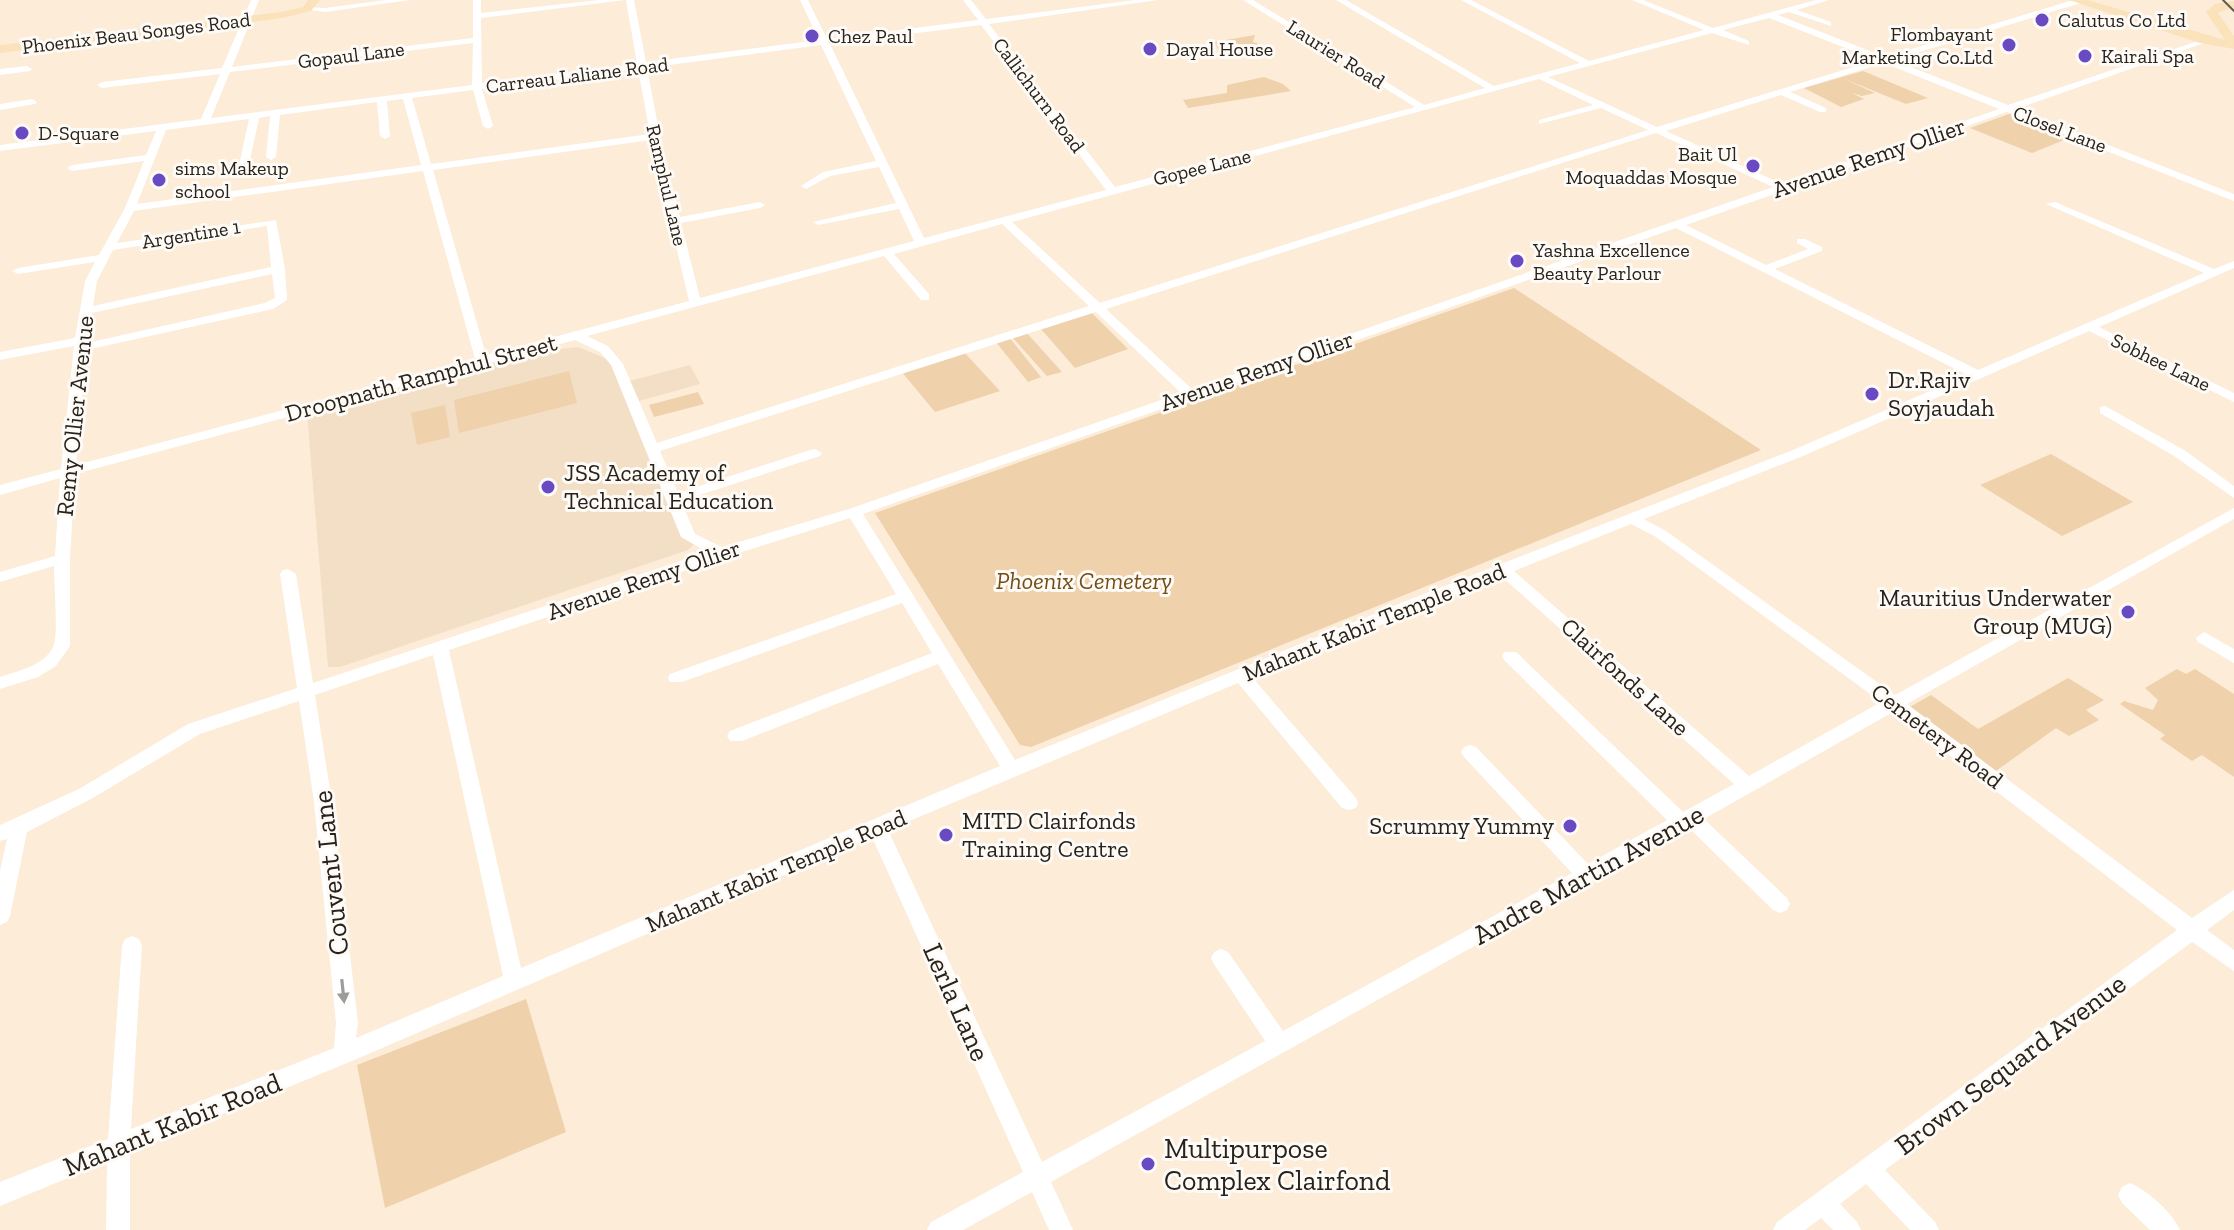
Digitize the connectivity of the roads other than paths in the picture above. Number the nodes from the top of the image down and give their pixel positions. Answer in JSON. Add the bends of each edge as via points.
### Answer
{"nodes":[{"id":1,"x":255,"y":0,"type":"edge"},
{"id":2,"x":406,"y":0,"type":"edge"},
{"id":3,"x":621,"y":0,"type":"edge"},
{"id":4,"x":630,"y":0,"type":"edge"},
{"id":5,"x":804,"y":0,"type":"edge"},
{"id":6,"x":967,"y":0,"type":"edge"},
{"id":7,"x":1039,"y":0,"type":"edge"},
{"id":8,"x":1063,"y":0,"type":"edge"},
{"id":9,"x":1154,"y":0,"type":"edge"},
{"id":10,"x":1247,"y":0,"type":"edge"},
{"id":11,"x":1340,"y":0,"type":"edge"},
{"id":12,"x":1465,"y":0,"type":"edge"},
{"id":13,"x":1636,"y":0,"type":"edge"},
{"id":14,"x":1825,"y":0,"type":"edge"},
{"id":15,"x":2077,"y":0,"type":"edge"},
{"id":16,"x":480,"y":1,"type":"edge"},
{"id":17,"x":310,"y":4,"type":"edge"},
{"id":18,"x":2234,"y":4,"type":"edge"},
{"id":19,"x":1790,"y":10,"type":"junction"},
{"id":20,"x":1072,"y":11,"type":"junction"},
{"id":21,"x":1051,"y":13,"type":"junction"},
{"id":22,"x":1769,"y":15,"type":"junction"},
{"id":23,"x":477,"y":16,"type":"junction"},
{"id":24,"x":248,"y":20,"type":"junction"},
{"id":25,"x":983,"y":22,"type":"junction"},
{"id":26,"x":1828,"y":24,"type":"dead end"},
{"id":27,"x":1715,"y":30,"type":"junction"},
{"id":28,"x":477,"y":40,"type":"junction"},
{"id":29,"x":2204,"y":40,"type":"junction"},
{"id":30,"x":824,"y":43,"type":"junction"},
{"id":31,"x":1746,"y":43,"type":"dead end"},
{"id":32,"x":2234,"y":45,"type":"edge"},
{"id":33,"x":0,"y":49,"type":"edge"},
{"id":34,"x":1886,"y":61,"type":"junction"},
{"id":35,"x":1589,"y":64,"type":"junction"},
{"id":36,"x":642,"y":67,"type":"junction"},
{"id":37,"x":27,"y":69,"type":"dead end"},
{"id":38,"x":225,"y":70,"type":"junction"},
{"id":39,"x":0,"y":72,"type":"edge"},
{"id":40,"x":1543,"y":78,"type":"junction"},
{"id":41,"x":102,"y":85,"type":"dead end"},
{"id":42,"x":477,"y":88,"type":"junction"},
{"id":43,"x":1494,"y":90,"type":"junction"},
{"id":44,"x":1782,"y":92,"type":"junction"},
{"id":45,"x":407,"y":97,"type":"junction"},
{"id":46,"x":382,"y":100,"type":"junction"},
{"id":47,"x":32,"y":102,"type":"dead end"},
{"id":48,"x":1602,"y":105,"type":"junction"},
{"id":49,"x":0,"y":107,"type":"edge"},
{"id":50,"x":1424,"y":109,"type":"junction"},
{"id":51,"x":1823,"y":110,"type":"dead end"},
{"id":52,"x":2011,"y":110,"type":"junction"},
{"id":53,"x":275,"y":114,"type":"junction"},
{"id":54,"x":254,"y":117,"type":"junction"},
{"id":55,"x":1542,"y":122,"type":"dead end"},
{"id":56,"x":204,"y":123,"type":"junction"},
{"id":57,"x":488,"y":126,"type":"dead end"},
{"id":58,"x":162,"y":128,"type":"junction"},
{"id":59,"x":1657,"y":130,"type":"junction"},
{"id":60,"x":385,"y":136,"type":"dead end"},
{"id":61,"x":655,"y":136,"type":"junction"},
{"id":62,"x":0,"y":148,"type":"edge"},
{"id":63,"x":151,"y":157,"type":"junction"},
{"id":64,"x":271,"y":157,"type":"dead end"},
{"id":65,"x":882,"y":163,"type":"junction"},
{"id":66,"x":244,"y":165,"type":"dead end"},
{"id":67,"x":426,"y":167,"type":"junction"},
{"id":68,"x":72,"y":168,"type":"dead end"},
{"id":69,"x":806,"y":186,"type":"dead end"},
{"id":70,"x":1783,"y":188,"type":"junction"},
{"id":71,"x":1112,"y":191,"type":"junction"},
{"id":72,"x":2234,"y":198,"type":"edge"},
{"id":73,"x":2051,"y":204,"type":"dead end"},
{"id":74,"x":760,"y":205,"type":"dead end"},
{"id":75,"x":902,"y":205,"type":"junction"},
{"id":76,"x":130,"y":208,"type":"junction"},
{"id":77,"x":675,"y":221,"type":"junction"},
{"id":78,"x":1005,"y":221,"type":"junction"},
{"id":79,"x":818,"y":222,"type":"dead end"},
{"id":80,"x":1678,"y":225,"type":"junction"},
{"id":81,"x":1801,"y":241,"type":"dead end"},
{"id":82,"x":921,"y":244,"type":"junction"},
{"id":83,"x":104,"y":253,"type":"junction"},
{"id":84,"x":887,"y":253,"type":"junction"},
{"id":85,"x":2234,"y":264,"type":"edge"},
{"id":86,"x":279,"y":269,"type":"junction"},
{"id":87,"x":1765,"y":269,"type":"junction"},
{"id":88,"x":18,"y":271,"type":"dead end"},
{"id":89,"x":2214,"y":273,"type":"junction"},
{"id":90,"x":925,"y":297,"type":"dead end"},
{"id":91,"x":695,"y":303,"type":"junction"},
{"id":92,"x":1098,"y":308,"type":"junction"},
{"id":93,"x":86,"y":311,"type":"junction"},
{"id":94,"x":2088,"y":326,"type":"junction"},
{"id":95,"x":579,"y":337,"type":"junction"},
{"id":96,"x":80,"y":344,"type":"junction"},
{"id":97,"x":0,"y":356,"type":"edge"},
{"id":98,"x":482,"y":362,"type":"junction"},
{"id":99,"x":1976,"y":374,"type":"junction"},
{"id":100,"x":1190,"y":394,"type":"junction"},
{"id":101,"x":2234,"y":398,"type":"edge"},
{"id":102,"x":2105,"y":410,"type":"dead end"},
{"id":103,"x":653,"y":449,"type":"junction"},
{"id":104,"x":815,"y":453,"type":"dead end"},
{"id":105,"x":68,"y":472,"type":"junction"},
{"id":106,"x":0,"y":490,"type":"edge"},
{"id":107,"x":2234,"y":493,"type":"edge"},
{"id":108,"x":673,"y":499,"type":"junction"},
{"id":109,"x":854,"y":512,"type":"junction"},
{"id":110,"x":2234,"y":513,"type":"edge"},
{"id":111,"x":1633,"y":519,"type":"junction"},
{"id":112,"x":721,"y":553,"type":"junction"},
{"id":113,"x":62,"y":559,"type":"junction"},
{"id":114,"x":1503,"y":569,"type":"junction"},
{"id":115,"x":288,"y":574,"type":"dead end"},
{"id":116,"x":0,"y":577,"type":"edge"},
{"id":117,"x":906,"y":596,"type":"junction"},
{"id":118,"x":2204,"y":638,"type":"dead end"},
{"id":119,"x":440,"y":648,"type":"junction"},
{"id":120,"x":943,"y":655,"type":"junction"},
{"id":121,"x":1510,"y":656,"type":"dead end"},
{"id":122,"x":2234,"y":657,"type":"edge"},
{"id":123,"x":1241,"y":675,"type":"junction"},
{"id":124,"x":676,"y":678,"type":"dead end"},
{"id":125,"x":0,"y":683,"type":"edge"},
{"id":126,"x":307,"y":691,"type":"junction"},
{"id":127,"x":1894,"y":703,"type":"junction"},
{"id":128,"x":736,"y":736,"type":"dead end"},
{"id":129,"x":1470,"y":752,"type":"dead end"},
{"id":130,"x":1011,"y":769,"type":"junction"},
{"id":131,"x":1747,"y":785,"type":"junction"},
{"id":132,"x":1349,"y":803,"type":"dead end"},
{"id":133,"x":1686,"y":820,"type":"junction"},
{"id":134,"x":878,"y":828,"type":"junction"},
{"id":135,"x":10,"y":830,"type":"edge"},
{"id":136,"x":1586,"y":875,"type":"junction"},
{"id":137,"x":2234,"y":899,"type":"edge"},
{"id":138,"x":1780,"y":904,"type":"dead end"},
{"id":139,"x":0,"y":916,"type":"edge"},
{"id":140,"x":2191,"y":930,"type":"junction"},
{"id":141,"x":132,"y":945,"type":"dead end"},
{"id":142,"x":1221,"y":958,"type":"dead end"},
{"id":143,"x":2234,"y":962,"type":"edge"},
{"id":144,"x":514,"y":981,"type":"junction"},
{"id":145,"x":1279,"y":1044,"type":"junction"},
{"id":146,"x":344,"y":1054,"type":"junction"},
{"id":147,"x":119,"y":1145,"type":"junction"},
{"id":148,"x":1868,"y":1170,"type":"junction"},
{"id":149,"x":1036,"y":1176,"type":"junction"},
{"id":150,"x":0,"y":1194,"type":"edge"},
{"id":151,"x":2130,"y":1195,"type":"dead end"},
{"id":152,"x":1823,"y":1203,"type":"junction"},
{"id":153,"x":118,"y":1230,"type":"edge"},
{"id":154,"x":939,"y":1230,"type":"edge"},
{"id":155,"x":1061,"y":1230,"type":"edge"},
{"id":156,"x":1785,"y":1230,"type":"edge"},
{"id":157,"x":1849,"y":1230,"type":"edge"},
{"id":158,"x":1927,"y":1230,"type":"edge"},
{"id":159,"x":2168,"y":1230,"type":"edge"}],
"edges":[{"from":1,"to":24,"type":"street"},
{"from":2,"to":17,"type":"street","via":[[325,10]]},
{"from":3,"to":23,"type":"street"},
{"from":4,"to":36,"type":"street","name":"Ramphul Lane"},
{"from":5,"to":30,"type":"street"},
{"from":6,"to":25,"type":"street","name":"Callichurn Road"},
{"from":7,"to":21,"type":"street"},
{"from":8,"to":20,"type":"street"},
{"from":9,"to":20,"type":"street","name":"Carreau Laliane Road"},
{"from":10,"to":50,"type":"street","name":"Laurier Road"},
{"from":11,"to":43,"type":"street"},
{"from":12,"to":35,"type":"street"},
{"from":13,"to":27,"type":"street"},
{"from":14,"to":19,"type":"street","name":"Gopee Lane"},
{"from":15,"to":29,"type":"main road"},
{"from":15,"to":34,"type":"street"},
{"from":16,"to":23,"type":"street"},
{"from":17,"to":24,"type":"main road","name":"Phoenix Beau Songes Road"},
{"from":18,"to":32,"type":"main road","via":[[2213,9]]},
{"from":19,"to":22,"type":"street","name":"Gopee Lane"},
{"from":19,"to":26,"type":"street"},
{"from":20,"to":21,"type":"street","name":"Carreau Laliane Road"},
{"from":21,"to":25,"type":"street","name":"Carreau Laliane Road"},
{"from":22,"to":27,"type":"street","name":"Gopee Lane"},
{"from":22,"to":34,"type":"street","name":"Closel Lane"},
{"from":23,"to":28,"type":"street"},
{"from":24,"to":33,"type":"main road","name":"Phoenix Beau Songes Road"},
{"from":24,"to":38,"type":"street"},
{"from":25,"to":30,"type":"street","name":"Carreau Laliane Road"},
{"from":25,"to":71,"type":"street","name":"Callichurn Road"},
{"from":27,"to":31,"type":"street"},
{"from":27,"to":35,"type":"street","name":"Gopee Lane"},
{"from":28,"to":38,"type":"street","name":"Gopaul Lane"},
{"from":28,"to":42,"type":"street"},
{"from":29,"to":32,"type":"main road"},
{"from":29,"to":52,"type":"street","name":"Avenue Remy Ollier"},
{"from":30,"to":36,"type":"street","name":"Carreau Laliane Road"},
{"from":30,"to":65,"type":"street"},
{"from":34,"to":44,"type":"street"},
{"from":34,"to":52,"type":"street","name":"Closel Lane"},
{"from":35,"to":40,"type":"street","name":"Gopee Lane"},
{"from":36,"to":42,"type":"street","name":"Carreau Laliane Road"},
{"from":36,"to":61,"type":"street","name":"Ramphul Lane"},
{"from":37,"to":39,"type":"street"},
{"from":38,"to":41,"type":"street","name":"Gopaul Lane"},
{"from":38,"to":56,"type":"street"},
{"from":40,"to":43,"type":"street","name":"Gopee Lane"},
{"from":40,"to":48,"type":"street"},
{"from":42,"to":45,"type":"street","name":"Carreau Laliane Road"},
{"from":42,"to":57,"type":"street"},
{"from":43,"to":50,"type":"street","name":"Gopee Lane"},
{"from":44,"to":51,"type":"street"},
{"from":44,"to":59,"type":"street"},
{"from":45,"to":46,"type":"street","name":"Carreau Laliane Road"},
{"from":45,"to":67,"type":"street"},
{"from":46,"to":53,"type":"street","name":"Carreau Laliane Road"},
{"from":46,"to":60,"type":"street"},
{"from":47,"to":49,"type":"street"},
{"from":48,"to":55,"type":"street"},
{"from":48,"to":59,"type":"street"},
{"from":50,"to":71,"type":"street","name":"Gopee Lane"},
{"from":52,"to":70,"type":"street","name":"Avenue Remy Ollier"},
{"from":52,"to":72,"type":"street","name":"Closel Lane"},
{"from":53,"to":54,"type":"street","name":"Carreau Laliane Road"},
{"from":53,"to":64,"type":"street"},
{"from":54,"to":56,"type":"street","name":"Carreau Laliane Road"},
{"from":54,"to":66,"type":"street"},
{"from":56,"to":58,"type":"street","name":"Carreau Laliane Road"},
{"from":58,"to":62,"type":"street","name":"Carreau Laliane Road"},
{"from":58,"to":63,"type":"street","name":"Remy Ollier Avenue"},
{"from":59,"to":70,"type":"street"},
{"from":59,"to":92,"type":"street"},
{"from":61,"to":67,"type":"street"},
{"from":61,"to":77,"type":"street","name":"Ramphul Lane"},
{"from":63,"to":68,"type":"street"},
{"from":63,"to":76,"type":"street","name":"Remy Ollier Avenue"},
{"from":65,"to":69,"type":"street","via":[[827,174]]},
{"from":65,"to":75,"type":"street"},
{"from":67,"to":76,"type":"street"},
{"from":67,"to":98,"type":"street"},
{"from":70,"to":80,"type":"street","name":"Avenue Remy Ollier"},
{"from":71,"to":78,"type":"street","name":"Gopee Lane"},
{"from":73,"to":89,"type":"street"},
{"from":74,"to":77,"type":"street"},
{"from":75,"to":79,"type":"street"},
{"from":75,"to":82,"type":"street"},
{"from":76,"to":83,"type":"street","name":"Remy Ollier Avenue"},
{"from":77,"to":91,"type":"street","name":"Ramphul Lane"},
{"from":78,"to":82,"type":"street","name":"Gopee Lane"},
{"from":78,"to":92,"type":"street"},
{"from":80,"to":87,"type":"street"},
{"from":80,"to":100,"type":"street","name":"Avenue Remy Ollier"},
{"from":81,"to":87,"type":"street","via":[[1818,249]]},
{"from":82,"to":84,"type":"street","name":"Gopee Lane"},
{"from":83,"to":86,"type":"street","name":"Argentine 1","via":[[274,223]]},
{"from":83,"to":88,"type":"street","name":"Argentine 1"},
{"from":83,"to":93,"type":"street","name":"Remy Ollier Avenue","via":[[91,281]]},
{"from":84,"to":90,"type":"street"},
{"from":84,"to":91,"type":"street","name":"Gopee Lane"},
{"from":85,"to":89,"type":"street","name":"Mahant Kabir Temple Road"},
{"from":86,"to":93,"type":"street"},
{"from":86,"to":96,"type":"street","via":[[277,303]]},
{"from":87,"to":99,"type":"street"},
{"from":89,"to":94,"type":"street","name":"Mahant Kabir Temple Road"},
{"from":91,"to":95,"type":"street","name":"Gopee Lane"},
{"from":92,"to":100,"type":"street"},
{"from":92,"to":103,"type":"street"},
{"from":93,"to":96,"type":"street","name":"Remy Ollier Avenue"},
{"from":94,"to":99,"type":"street","name":"Mahant Kabir Temple Road"},
{"from":94,"to":101,"type":"street","name":"Sobhee Lane"},
{"from":95,"to":98,"type":"street","name":"Droopnath Ramphul Street"},
{"from":95,"to":103,"type":"street","name":"Droopnath Ramphul Street","via":[[604,349],[617,364]]},
{"from":96,"to":97,"type":"street"},
{"from":96,"to":105,"type":"street","name":"Remy Ollier Avenue"},
{"from":98,"to":105,"type":"street","name":"Droopnath Ramphul Street"},
{"from":99,"to":111,"type":"street","name":"Mahant Kabir Temple Road"},
{"from":100,"to":109,"type":"street","name":"Avenue Remy Ollier"},
{"from":102,"to":107,"type":"street"},
{"from":103,"to":108,"type":"street","name":"Droopnath Ramphul Street"},
{"from":104,"to":108,"type":"street"},
{"from":105,"to":106,"type":"street","name":"Droopnath Ramphul Street"},
{"from":105,"to":113,"type":"street","name":"Remy Ollier Avenue"},
{"from":108,"to":112,"type":"street","name":"Droopnath Ramphul Street","via":[[689,537]]},
{"from":109,"to":112,"type":"street","name":"Avenue Remy Ollier"},
{"from":109,"to":117,"type":"street"},
{"from":110,"to":127,"type":"street","name":"Andre Martin Avenue"},
{"from":111,"to":114,"type":"street","name":"Mahant Kabir Temple Road"},
{"from":111,"to":127,"type":"street","name":"Cemetery Road"},
{"from":112,"to":119,"type":"street","name":"Avenue Remy Ollier"},
{"from":113,"to":116,"type":"street"},
{"from":113,"to":125,"type":"street","name":"Remy Ollier Avenue","via":[[59,654],[32,673]]},
{"from":114,"to":123,"type":"street","name":"Mahant Kabir Temple Road"},
{"from":114,"to":131,"type":"street","name":"Clairfonds Lane"},
{"from":115,"to":126,"type":"street","name":"Couvent Lane"},
{"from":117,"to":120,"type":"street"},
{"from":117,"to":124,"type":"street"},
{"from":118,"to":122,"type":"street"},
{"from":119,"to":126,"type":"street","name":"Avenue Remy Ollier"},
{"from":119,"to":144,"type":"street"},
{"from":120,"to":128,"type":"street"},
{"from":120,"to":130,"type":"street"},
{"from":121,"to":133,"type":"street"},
{"from":123,"to":130,"type":"street","name":"Mahant Kabir Temple Road"},
{"from":123,"to":132,"type":"street"},
{"from":126,"to":135,"type":"street","name":"Avenue Remy Ollier","via":[[194,729],[140,764]]},
{"from":126,"to":146,"type":"street","name":"Couvent Lane","one_way":true,"via":[[347,1023]]},
{"from":127,"to":131,"type":"street","name":"Andre Martin Avenue"},
{"from":127,"to":140,"type":"street","name":"Cemetery Road"},
{"from":129,"to":136,"type":"street"},
{"from":130,"to":134,"type":"street","name":"Mahant Kabir Temple Road"},
{"from":131,"to":133,"type":"street","name":"Andre Martin Avenue"},
{"from":133,"to":136,"type":"street","name":"Andre Martin Avenue"},
{"from":133,"to":138,"type":"street"},
{"from":134,"to":144,"type":"street","name":"Mahant Kabir Temple Road"},
{"from":134,"to":149,"type":"street","name":"Lerla Lane"},
{"from":135,"to":139,"type":"street"},
{"from":136,"to":145,"type":"street","name":"Andre Martin Avenue"},
{"from":137,"to":140,"type":"street","name":"Brown Sequard Avenue"},
{"from":140,"to":143,"type":"street","name":"Cemetery Road"},
{"from":140,"to":148,"type":"street","name":"Brown Sequard Avenue"},
{"from":141,"to":147,"type":"street"},
{"from":142,"to":145,"type":"street"},
{"from":144,"to":146,"type":"street","name":"Mahant Kabir Temple Road"},
{"from":145,"to":149,"type":"street","name":"Andre Martin Avenue"},
{"from":146,"to":147,"type":"street","name":"Mahant Kabir Road"},
{"from":147,"to":150,"type":"street","name":"Mahant Kabir Road"},
{"from":147,"to":153,"type":"street"},
{"from":148,"to":152,"type":"street","name":"Brown Sequard Avenue"},
{"from":148,"to":158,"type":"street"},
{"from":149,"to":154,"type":"street","name":"Andre Martin Avenue"},
{"from":149,"to":155,"type":"street","name":"Lerla Lane"},
{"from":151,"to":159,"type":"street"},
{"from":152,"to":156,"type":"street","name":"Brown Sequard Avenue"},
{"from":152,"to":157,"type":"street"}]}
